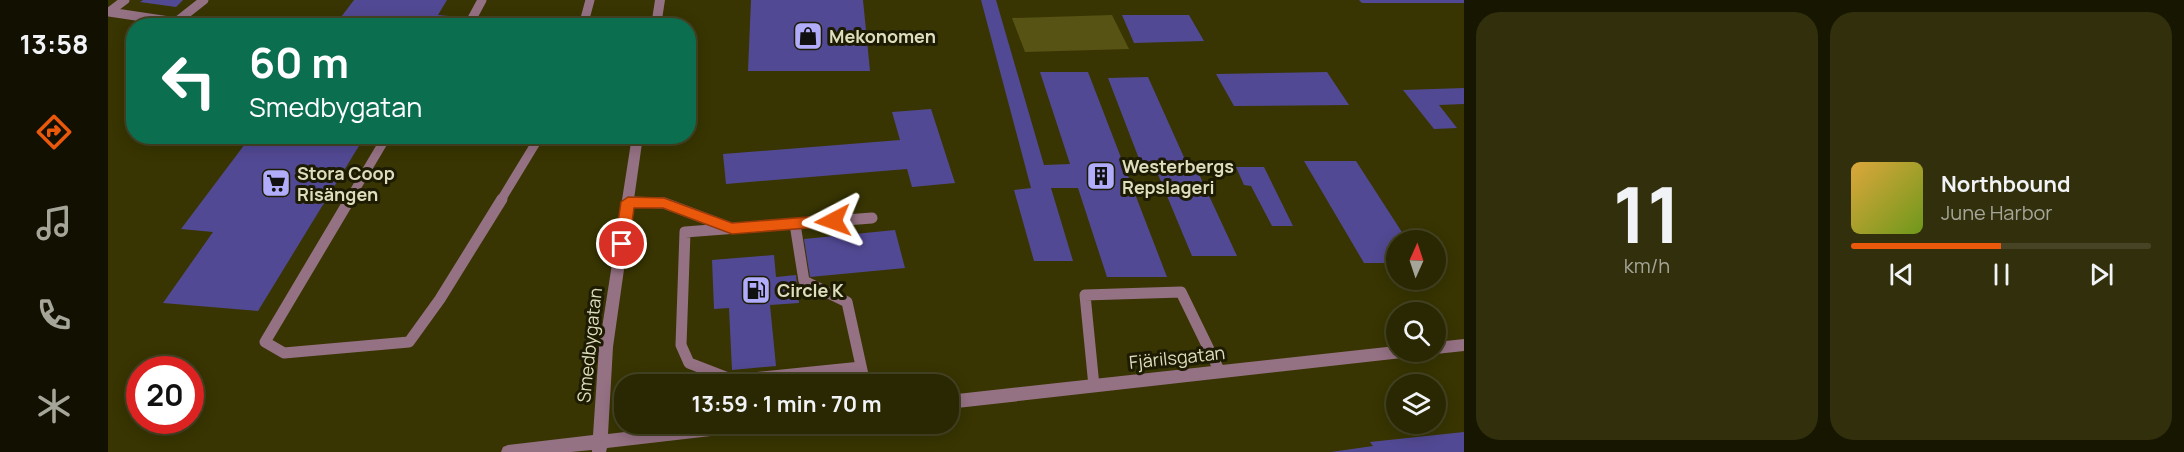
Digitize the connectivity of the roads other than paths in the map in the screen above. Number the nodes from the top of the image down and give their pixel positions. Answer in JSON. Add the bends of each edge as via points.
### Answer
{"nodes":[{"id":1,"x":124,"y":0,"type":"edge"},
{"id":2,"x":204,"y":0,"type":"edge"},
{"id":3,"x":482,"y":0,"type":"edge"},
{"id":4,"x":590,"y":0,"type":"edge"},
{"id":5,"x":660,"y":0,"type":"edge"},
{"id":6,"x":149,"y":18,"type":"edge"},
{"id":7,"x":181,"y":18,"type":"edge"},
{"id":8,"x":472,"y":18,"type":"edge"},
{"id":9,"x":585,"y":18,"type":"edge"},
{"id":10,"x":657,"y":18,"type":"edge"},
{"id":11,"x":382,"y":144,"type":"edge"},
{"id":12,"x":535,"y":144,"type":"edge"},
{"id":13,"x":637,"y":144,"type":"edge"},
{"id":14,"x":628,"y":202,"type":"junction"},
{"id":15,"x":872,"y":218,"type":"dead end"},
{"id":16,"x":795,"y":224,"type":"junction"},
{"id":17,"x":732,"y":229,"type":"junction"},
{"id":18,"x":1464,"y":345,"type":"edge"},
{"id":19,"x":1446,"y":347,"type":"edge"},
{"id":20,"x":1386,"y":354,"type":"edge"},
{"id":21,"x":861,"y":367,"type":"junction"},
{"id":22,"x":1220,"y":372,"type":"junction"},
{"id":23,"x":863,"y":374,"type":"edge"},
{"id":24,"x":1094,"y":386,"type":"junction"},
{"id":25,"x":959,"y":401,"type":"edge"},
{"id":26,"x":688,"y":434,"type":"edge"},
{"id":27,"x":599,"y":447,"type":"edge"},
{"id":28,"x":508,"y":452,"type":"edge"}],
"edges":[{"from":1,"to":6,"type":"lane","via":[[109,12]]},
{"from":2,"to":7,"type":"lane"},
{"from":3,"to":8,"type":"lane"},
{"from":4,"to":9,"type":"lane"},
{"from":5,"to":10,"type":"street"},
{"from":11,"to":12,"type":"lane","via":[[265,342],[284,353],[410,342]]},
{"from":13,"to":14,"type":"street","name":"Smedbygatan"},
{"from":14,"to":17,"type":"lane","via":[[664,203]]},
{"from":14,"to":27,"type":"street","name":"Smedbygatan","via":[[606,347]]},
{"from":15,"to":16,"type":"lane"},
{"from":16,"to":17,"type":"lane"},
{"from":16,"to":21,"type":"lane","via":[[804,281],[848,302]]},
{"from":17,"to":21,"type":"lane","via":[[685,232],[681,345],[689,363],[733,380]]},
{"from":18,"to":19,"type":"street"},
{"from":20,"to":22,"type":"street","name":"Fjärilsgatan"},
{"from":21,"to":23,"type":"lane"},
{"from":22,"to":24,"type":"street","name":"Fjärilsgatan"},
{"from":22,"to":24,"type":"lane","via":[[1181,292],[1085,295]]},
{"from":24,"to":25,"type":"street","name":"Fjärilsgatan"},
{"from":26,"to":27,"type":"street"},
{"from":27,"to":28,"type":"street"}]}
